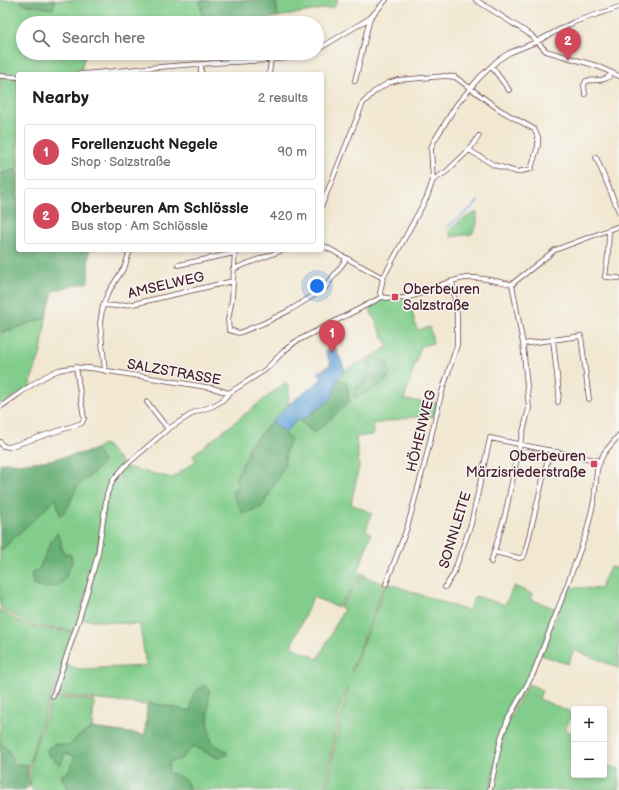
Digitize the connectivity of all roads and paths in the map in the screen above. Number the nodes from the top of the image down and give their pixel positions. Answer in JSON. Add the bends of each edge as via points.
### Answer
{"nodes":[{"id":1,"x":386,"y":0,"type":"edge"},
{"id":2,"x":476,"y":0,"type":"edge"},
{"id":3,"x":619,"y":7,"type":"edge"},
{"id":4,"x":370,"y":18,"type":"junction"},
{"id":5,"x":536,"y":42,"type":"junction"},
{"id":6,"x":324,"y":46,"type":"edge"},
{"id":7,"x":271,"y":60,"type":"joint"},
{"id":8,"x":201,"y":64,"type":"junction"},
{"id":9,"x":492,"y":67,"type":"junction"},
{"id":10,"x":129,"y":72,"type":"edge"},
{"id":11,"x":201,"y":72,"type":"edge"},
{"id":12,"x":269,"y":72,"type":"edge"},
{"id":13,"x":612,"y":74,"type":"junction"},
{"id":14,"x":0,"y":76,"type":"edge"},
{"id":15,"x":619,"y":76,"type":"edge"},
{"id":16,"x":16,"y":77,"type":"edge"},
{"id":17,"x":354,"y":81,"type":"dead end"},
{"id":18,"x":471,"y":88,"type":"junction"},
{"id":19,"x":509,"y":90,"type":"dead end"},
{"id":20,"x":585,"y":94,"type":"dead end"},
{"id":21,"x":479,"y":136,"type":"dead end"},
{"id":22,"x":468,"y":150,"type":"junction"},
{"id":23,"x":596,"y":157,"type":"dead end"},
{"id":24,"x":433,"y":180,"type":"junction"},
{"id":25,"x":324,"y":200,"type":"edge"},
{"id":26,"x":619,"y":212,"type":"edge"},
{"id":27,"x":619,"y":226,"type":"edge"},
{"id":28,"x":608,"y":230,"type":"junction"},
{"id":29,"x":324,"y":246,"type":"edge"},
{"id":30,"x":129,"y":252,"type":"edge"},
{"id":31,"x":231,"y":252,"type":"edge"},
{"id":32,"x":235,"y":252,"type":"edge"},
{"id":33,"x":278,"y":252,"type":"edge"},
{"id":34,"x":347,"y":258,"type":"junction"},
{"id":35,"x":178,"y":265,"type":"dead end"},
{"id":36,"x":233,"y":269,"type":"junction"},
{"id":37,"x":383,"y":278,"type":"junction"},
{"id":38,"x":619,"y":278,"type":"edge"},
{"id":39,"x":232,"y":281,"type":"junction"},
{"id":40,"x":452,"y":281,"type":"junction"},
{"id":41,"x":512,"y":284,"type":"junction"},
{"id":42,"x":382,"y":297,"type":"junction"},
{"id":43,"x":103,"y":305,"type":"junction"},
{"id":44,"x":553,"y":340,"type":"junction"},
{"id":45,"x":523,"y":344,"type":"junction"},
{"id":46,"x":76,"y":367,"type":"junction"},
{"id":47,"x":105,"y":371,"type":"junction"},
{"id":48,"x":229,"y":393,"type":"junction"},
{"id":49,"x":589,"y":399,"type":"dead end"},
{"id":50,"x":147,"y":402,"type":"dead end"},
{"id":51,"x":558,"y":402,"type":"dead end"},
{"id":52,"x":0,"y":407,"type":"edge"},
{"id":53,"x":168,"y":429,"type":"junction"},
{"id":54,"x":619,"y":435,"type":"edge"},
{"id":55,"x":0,"y":442,"type":"edge"},
{"id":56,"x":617,"y":442,"type":"edge"},
{"id":57,"x":520,"y":444,"type":"junction"},
{"id":58,"x":550,"y":450,"type":"junction"},
{"id":59,"x":600,"y":461,"type":"junction"},
{"id":60,"x":494,"y":552,"type":"junction"},
{"id":61,"x":490,"y":562,"type":"dead end"},
{"id":62,"x":386,"y":584,"type":"dead end"},
{"id":63,"x":445,"y":587,"type":"dead end"},
{"id":64,"x":53,"y":696,"type":"dead end"},
{"id":65,"x":490,"y":790,"type":"edge"}],
"edges":[{"from":1,"to":4,"type":"street"},
{"from":2,"to":5,"type":"street","via":[[531,35]]},
{"from":3,"to":5,"type":"street","via":[[574,22]]},
{"from":4,"to":6,"type":"street"},
{"from":4,"to":17,"type":"street"},
{"from":5,"to":9,"type":"street","via":[[509,53]]},
{"from":5,"to":13,"type":"street","via":[[546,50],[597,66]]},
{"from":7,"to":8,"type":"street"},
{"from":7,"to":12,"type":"street"},
{"from":8,"to":10,"type":"street"},
{"from":8,"to":11,"type":"street"},
{"from":9,"to":18,"type":"street"},
{"from":9,"to":19,"type":"street"},
{"from":13,"to":15,"type":"street"},
{"from":13,"to":20,"type":"street","via":[[604,80],[586,81]]},
{"from":14,"to":16,"type":"street"},
{"from":18,"to":22,"type":"street","via":[[500,110],[534,129],[538,137],[538,146],[531,169],[517,172],[494,166]]},
{"from":18,"to":24,"type":"street","via":[[457,104],[431,148]]},
{"from":18,"to":25,"type":"street","via":[[455,77],[445,76],[398,80],[374,92],[363,103]]},
{"from":21,"to":22,"type":"street"},
{"from":22,"to":24,"type":"street","via":[[446,172]]},
{"from":23,"to":26,"type":"street"},
{"from":24,"to":37,"type":"street","via":[[427,197]]},
{"from":27,"to":28,"type":"street"},
{"from":28,"to":38,"type":"street","via":[[605,278]]},
{"from":28,"to":41,"type":"street","via":[[554,250]]},
{"from":29,"to":34,"type":"street"},
{"from":30,"to":43,"type":"street","via":[[125,266],[108,292]]},
{"from":31,"to":35,"type":"street"},
{"from":32,"to":36,"type":"street"},
{"from":33,"to":36,"type":"street"},
{"from":34,"to":37,"type":"street"},
{"from":34,"to":39,"type":"street","via":[[324,289],[290,310],[239,333],[229,330]]},
{"from":36,"to":39,"type":"street"},
{"from":37,"to":42,"type":"street","via":[[380,293]]},
{"from":39,"to":43,"type":"street","name":"AMSELWEG","via":[[133,304]]},
{"from":40,"to":41,"type":"street","via":[[481,278]]},
{"from":40,"to":42,"type":"street","via":[[406,298],[397,300]]},
{"from":40,"to":62,"type":"street","name":"HÖHENWEG","via":[[457,315],[457,345],[441,395],[407,528]]},
{"from":41,"to":45,"type":"street"},
{"from":42,"to":48,"type":"street","name":"SALZSTRASSE","via":[[295,342],[265,370]]},
{"from":43,"to":47,"type":"street","via":[[100,322]]},
{"from":44,"to":45,"type":"street"},
{"from":44,"to":49,"type":"street","via":[[581,336]]},
{"from":44,"to":51,"type":"street"},
{"from":45,"to":57,"type":"street","via":[[529,408]]},
{"from":46,"to":47,"type":"street","name":"SALZSTRASSE"},
{"from":46,"to":52,"type":"street","name":"SALZSTRASSE","via":[[48,375]]},
{"from":46,"to":55,"type":"street","via":[[84,418],[82,423],[9,447],[3,446]]},
{"from":47,"to":48,"type":"street","name":"SALZSTRASSE"},
{"from":48,"to":53,"type":"street","via":[[218,403],[195,412]]},
{"from":50,"to":53,"type":"street"},
{"from":53,"to":64,"type":"street","via":[[125,466],[110,486],[94,570]]},
{"from":54,"to":56,"type":"street"},
{"from":56,"to":59,"type":"street","via":[[604,453]]},
{"from":57,"to":58,"type":"street","name":"SONNLEITE"},
{"from":57,"to":60,"type":"street","via":[[505,515]]},
{"from":57,"to":63,"type":"street","name":"SONNLEITE","via":[[490,438],[471,524],[453,575]]},
{"from":58,"to":59,"type":"street","name":"SONNLEITE"},
{"from":58,"to":60,"type":"street","via":[[523,557]]},
{"from":59,"to":65,"type":"street","via":[[586,534],[533,674],[508,719],[501,738]]},
{"from":60,"to":61,"type":"street"}]}
